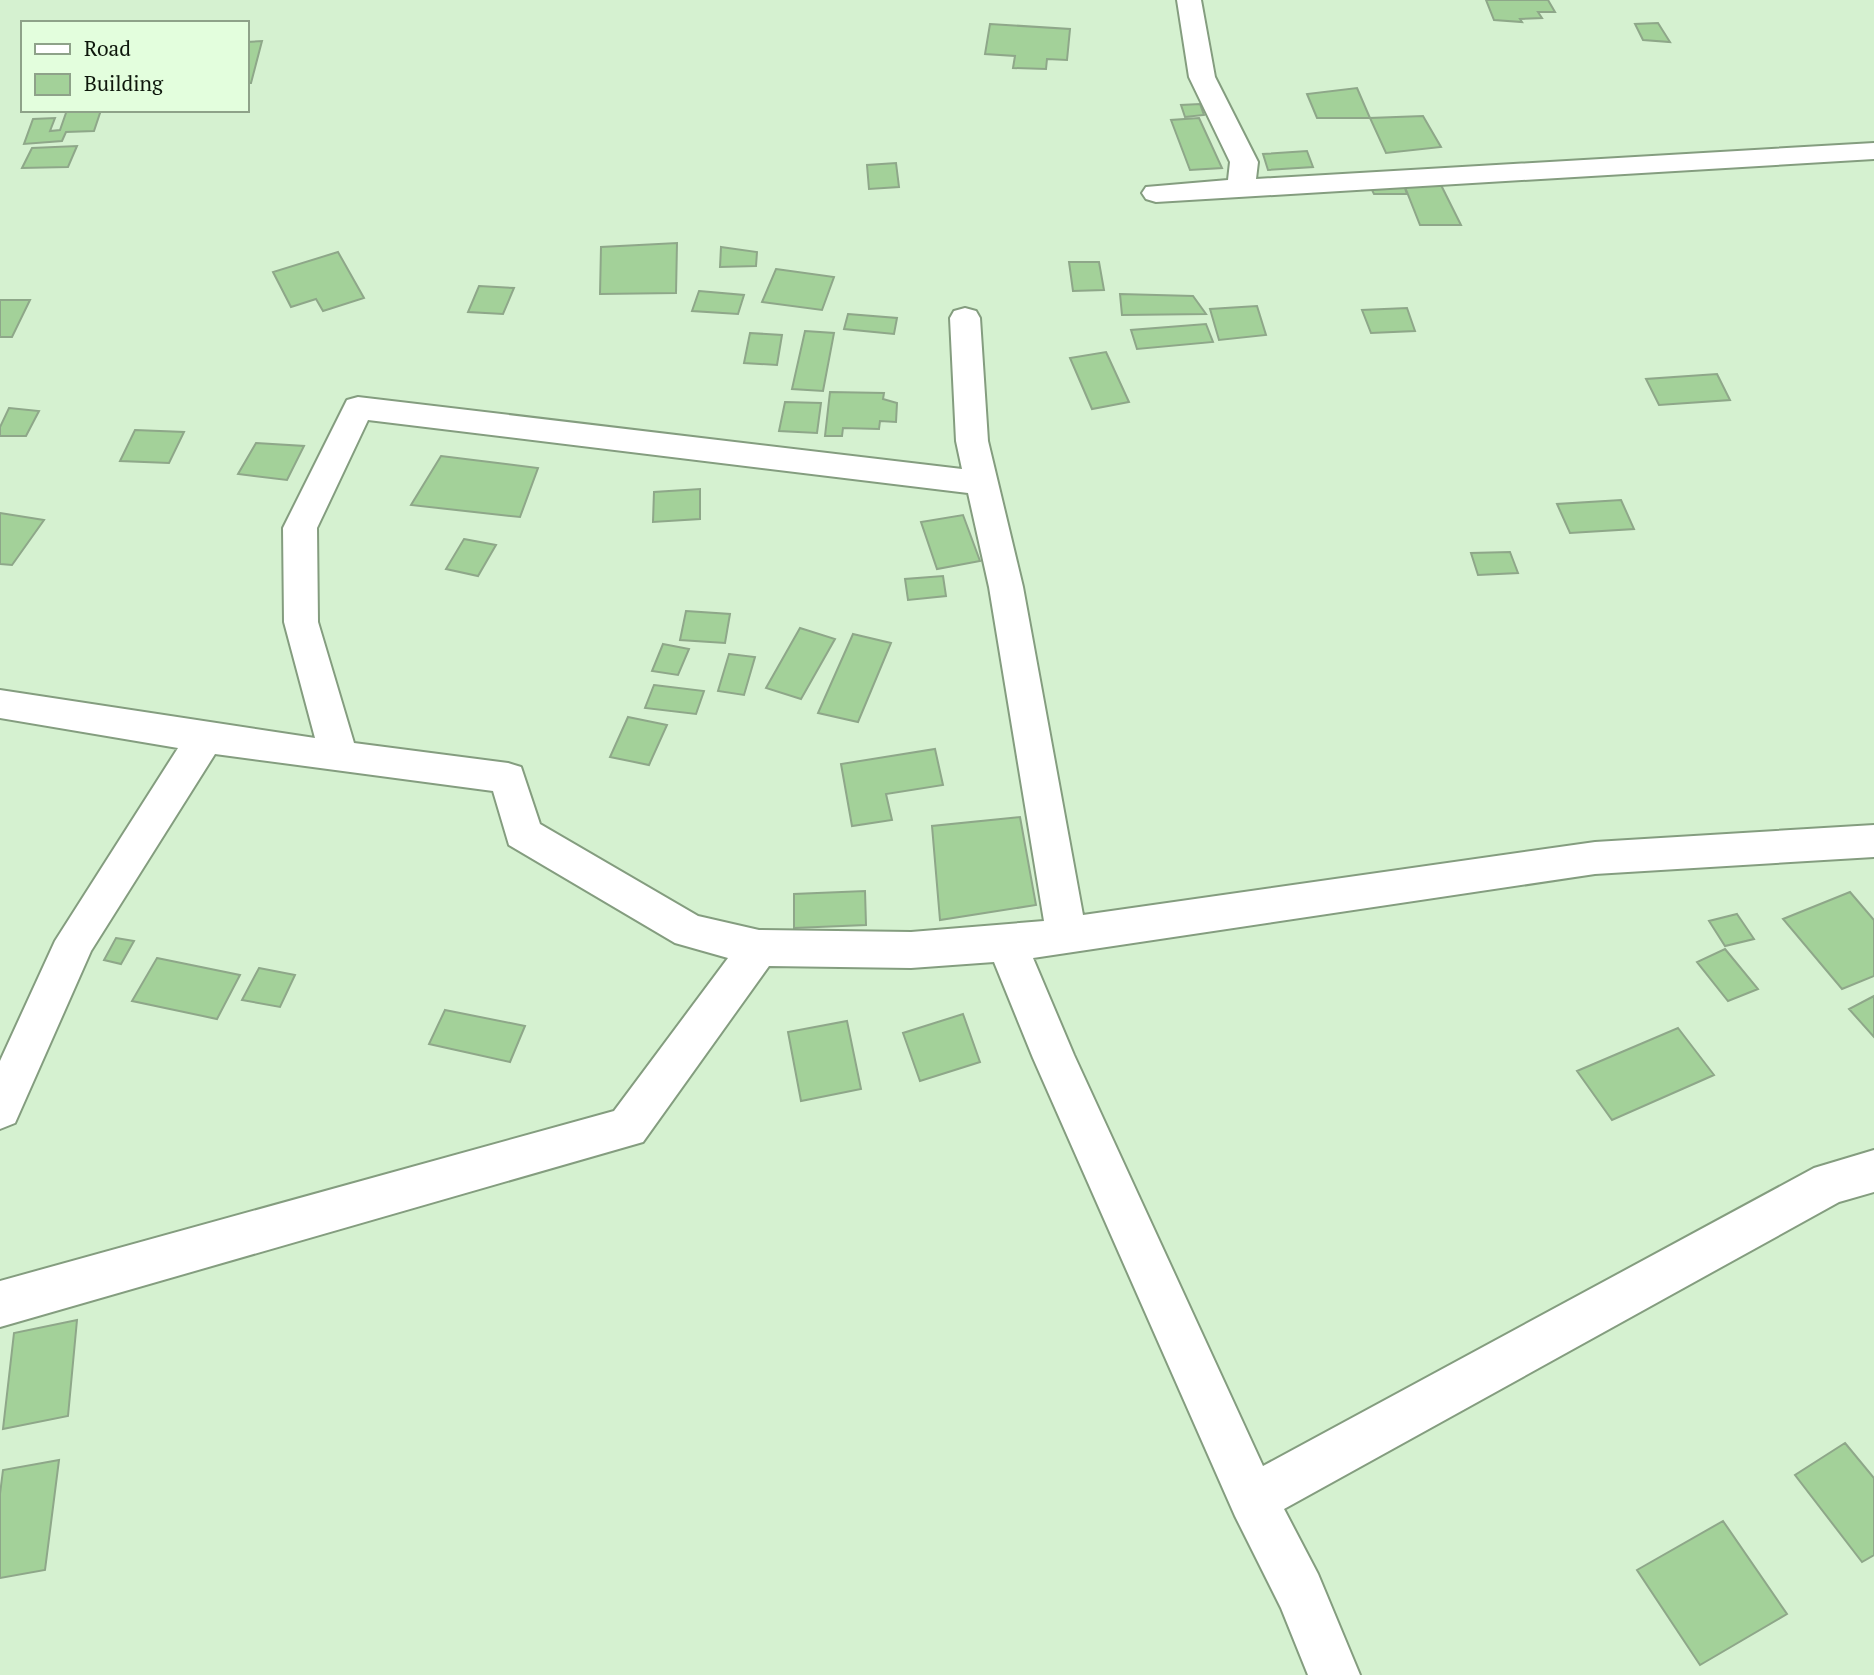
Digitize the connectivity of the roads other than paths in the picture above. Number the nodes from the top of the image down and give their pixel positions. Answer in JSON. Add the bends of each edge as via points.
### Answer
{"nodes":[{"id":1,"x":1189,"y":0,"type":"edge"},
{"id":2,"x":1874,"y":151,"type":"edge"},
{"id":3,"x":1241,"y":187,"type":"junction"},
{"id":4,"x":1156,"y":193,"type":"dead end"},
{"id":5,"x":965,"y":318,"type":"dead end"},
{"id":6,"x":982,"y":483,"type":"junction"},
{"id":7,"x":0,"y":704,"type":"edge"},
{"id":8,"x":205,"y":738,"type":"junction"},
{"id":9,"x":339,"y":756,"type":"junction"},
{"id":10,"x":1874,"y":841,"type":"edge"},
{"id":11,"x":1066,"y":935,"type":"junction"},
{"id":12,"x":1007,"y":944,"type":"junction"},
{"id":13,"x":759,"y":948,"type":"junction"},
{"id":14,"x":0,"y":1109,"type":"edge"},
{"id":15,"x":1874,"y":1171,"type":"edge"},
{"id":16,"x":0,"y":1304,"type":"edge"},
{"id":17,"x":1252,"y":1499,"type":"junction"},
{"id":18,"x":1334,"y":1675,"type":"edge"}],
"edges":[{"from":1,"to":3,"type":"street","via":[[1202,78],[1244,162]]},
{"from":2,"to":3,"type":"street"},
{"from":3,"to":4,"type":"street"},
{"from":5,"to":6,"type":"street","via":[[972,440]]},
{"from":6,"to":9,"type":"street","via":[[358,408],[300,528],[300,622]]},
{"from":6,"to":11,"type":"street","via":[[1006,587]]},
{"from":7,"to":8,"type":"street"},
{"from":8,"to":9,"type":"street"},
{"from":8,"to":14,"type":"street","via":[[75,941]]},
{"from":9,"to":13,"type":"street","via":[[508,778],[523,834],[689,931]]},
{"from":10,"to":11,"type":"street","via":[[1595,859]]},
{"from":11,"to":12,"type":"street"},
{"from":12,"to":13,"type":"street","via":[[912,950]]},
{"from":12,"to":17,"type":"street"},
{"from":13,"to":16,"type":"street","via":[[628,1128]]},
{"from":15,"to":17,"type":"street","via":[[1830,1183]]},
{"from":17,"to":18,"type":"street","via":[[1300,1591]]}]}
